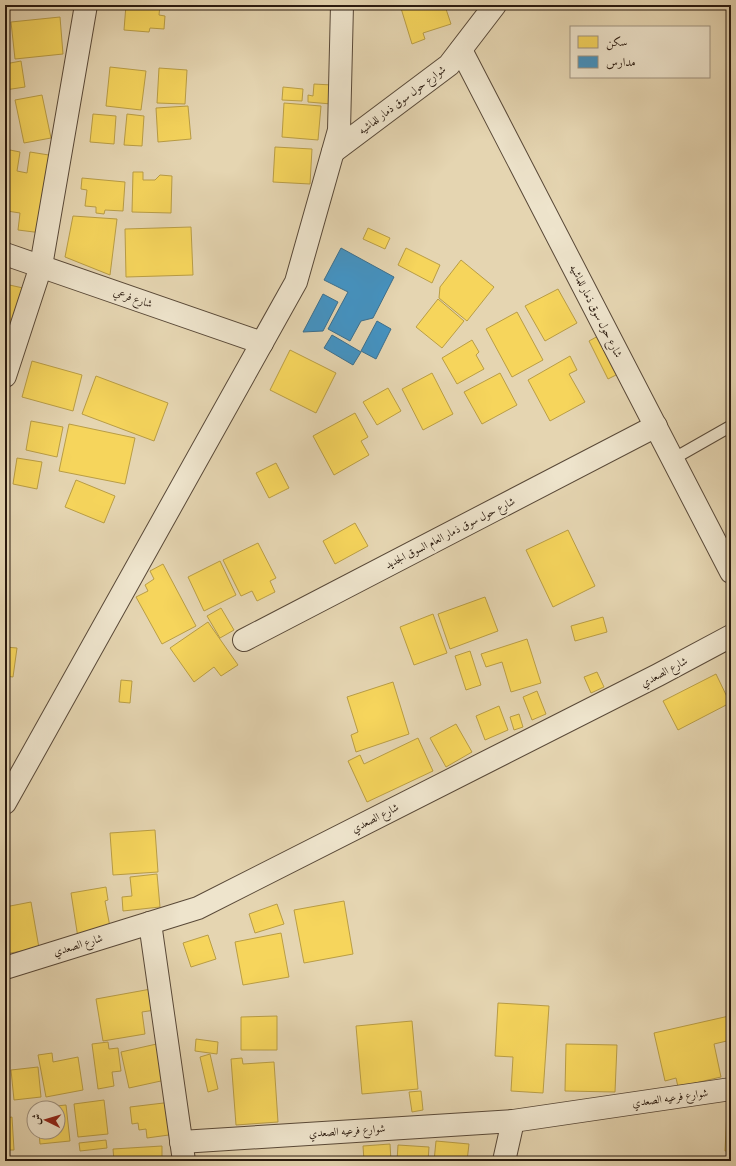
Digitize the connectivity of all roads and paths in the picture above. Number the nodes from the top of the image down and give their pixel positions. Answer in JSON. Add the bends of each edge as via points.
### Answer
{"nodes":[{"id":1,"x":86,"y":5,"type":"edge"},
{"id":2,"x":342,"y":5,"type":"edge"},
{"id":3,"x":495,"y":5,"type":"edge"},
{"id":4,"x":461,"y":50,"type":"junction"},
{"id":5,"x":333,"y":152,"type":"junction"},
{"id":6,"x":5,"y":254,"type":"edge"},
{"id":7,"x":41,"y":266,"type":"junction"},
{"id":8,"x":262,"y":343,"type":"junction"},
{"id":9,"x":5,"y":376,"type":"edge"},
{"id":10,"x":656,"y":426,"type":"junction"},
{"id":11,"x":731,"y":426,"type":"edge"},
{"id":12,"x":673,"y":459,"type":"junction"},
{"id":13,"x":731,"y":572,"type":"edge"},
{"id":14,"x":731,"y":636,"type":"edge"},
{"id":15,"x":244,"y":640,"type":"dead end"},
{"id":16,"x":5,"y":803,"type":"edge"},
{"id":17,"x":150,"y":923,"type":"junction"},
{"id":18,"x":5,"y":968,"type":"edge"},
{"id":19,"x":731,"y":1089,"type":"edge"},
{"id":20,"x":513,"y":1121,"type":"junction"},
{"id":21,"x":183,"y":1151,"type":"edge"},
{"id":22,"x":504,"y":1161,"type":"edge"}],
"edges":[{"from":1,"to":7,"type":"street"},
{"from":2,"to":5,"type":"street","via":[[339,130]]},
{"from":3,"to":4,"type":"street","name":"شوارع حول سوق ذمار للماشيه"},
{"from":4,"to":5,"type":"street","name":"شوارع حول سوق ذمار للماشيه","via":[[449,65]]},
{"from":4,"to":10,"type":"street","name":"شارع حول سوق ذمار للماشيه"},
{"from":5,"to":8,"type":"street","via":[[296,282]]},
{"from":6,"to":7,"type":"street","name":"شارع فرعي"},
{"from":7,"to":8,"type":"street","name":"شارع فرعي"},
{"from":7,"to":9,"type":"street"},
{"from":8,"to":16,"type":"street"},
{"from":10,"to":12,"type":"street","name":"شارع حول سوق ذمار للماشيه"},
{"from":10,"to":15,"type":"street","name":"شارع حول سوق ذمار العام السوق الجديد"},
{"from":11,"to":12,"type":"lane"},
{"from":12,"to":13,"type":"street","name":"شارع حول سوق ذمار للماشيه"},
{"from":14,"to":17,"type":"street","name":"شارع الصعدي","via":[[198,908]]},
{"from":17,"to":18,"type":"street","name":"شارع الصعدي"},
{"from":17,"to":21,"type":"street","name":"شوارع فرعيه الصعدي"},
{"from":19,"to":20,"type":"street","name":"شوارع فرعيه الصعدي"},
{"from":20,"to":21,"type":"street","name":"شوارع فرعيه الصعدي"},
{"from":20,"to":22,"type":"street"}]}
